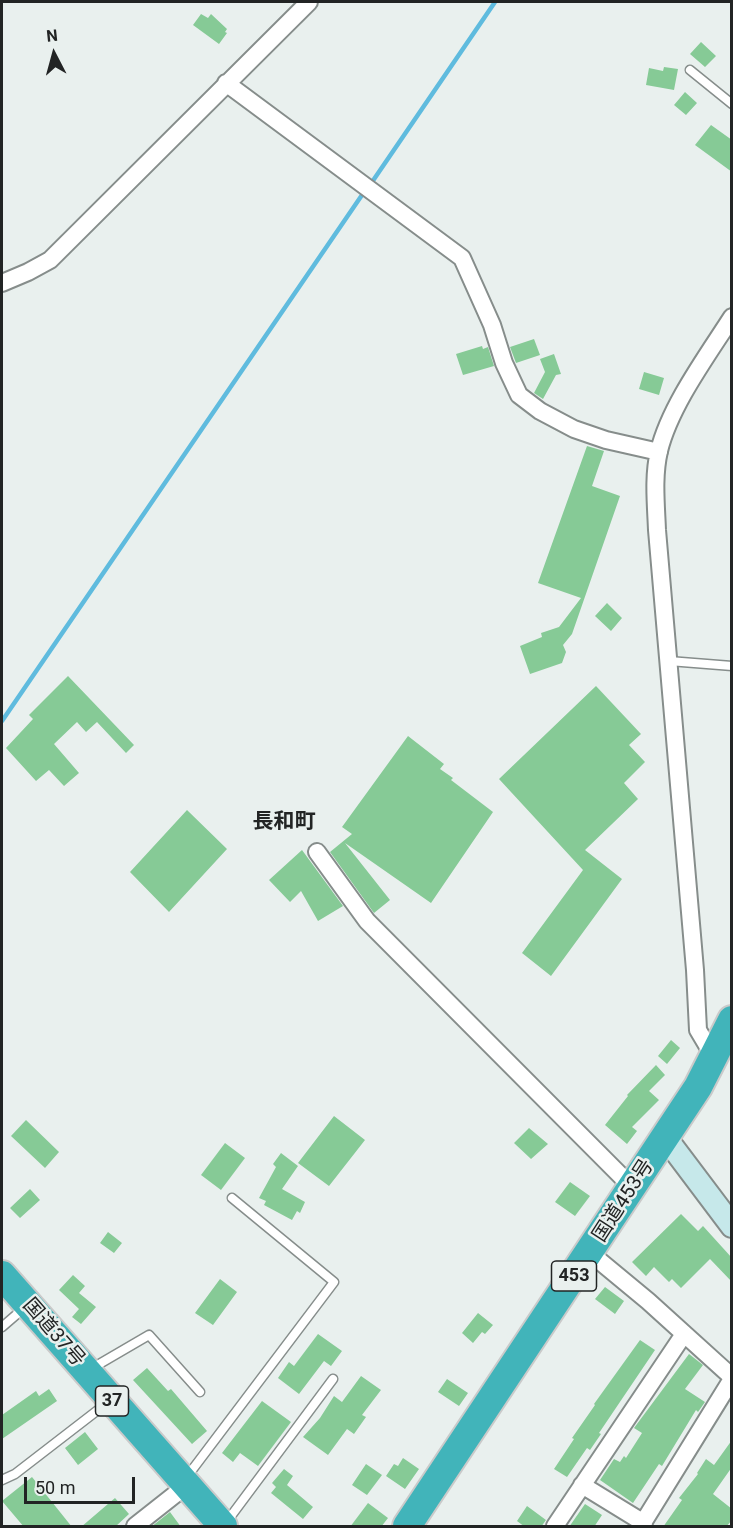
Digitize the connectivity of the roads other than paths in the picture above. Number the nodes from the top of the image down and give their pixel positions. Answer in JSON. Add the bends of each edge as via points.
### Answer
{"nodes":[{"id":1,"x":309,"y":2,"type":"edge"},
{"id":2,"x":690,"y":69,"type":"dead end"},
{"id":3,"x":226,"y":83,"type":"junction"},
{"id":4,"x":732,"y":104,"type":"edge"},
{"id":5,"x":2,"y":283,"type":"edge"},
{"id":6,"x":732,"y":317,"type":"edge"},
{"id":7,"x":658,"y":452,"type":"junction"},
{"id":8,"x":669,"y":661,"type":"junction"},
{"id":9,"x":732,"y":666,"type":"edge"},
{"id":10,"x":317,"y":852,"type":"dead end"},
{"id":11,"x":732,"y":1020,"type":"edge"},
{"id":12,"x":714,"y":1057,"type":"junction"},
{"id":13,"x":665,"y":1137,"type":"junction"},
{"id":14,"x":632,"y":1187,"type":"junction"},
{"id":15,"x":232,"y":1198,"type":"dead end"},
{"id":16,"x":732,"y":1226,"type":"edge"},
{"id":17,"x":590,"y":1253,"type":"junction"},
{"id":18,"x":2,"y":1275,"type":"edge"},
{"id":19,"x":28,"y":1305,"type":"junction"},
{"id":20,"x":2,"y":1327,"type":"edge"},
{"id":21,"x":684,"y":1334,"type":"junction"},
{"id":22,"x":86,"y":1371,"type":"junction"},
{"id":23,"x":732,"y":1378,"type":"edge"},
{"id":24,"x":333,"y":1379,"type":"dead end"},
{"id":25,"x":200,"y":1392,"type":"dead end"},
{"id":26,"x":112,"y":1400,"type":"junction"},
{"id":27,"x":2,"y":1480,"type":"edge"},
{"id":28,"x":185,"y":1483,"type":"junction"},
{"id":29,"x":582,"y":1485,"type":"junction"},
{"id":30,"x":642,"y":1525,"type":"edge"},
{"id":31,"x":135,"y":1527,"type":"edge"},
{"id":32,"x":223,"y":1527,"type":"edge"},
{"id":33,"x":407,"y":1527,"type":"edge"},
{"id":34,"x":555,"y":1527,"type":"edge"}],
"edges":[{"from":1,"to":3,"type":"street"},
{"from":2,"to":4,"type":"lane"},
{"from":3,"to":5,"type":"street","via":[[50,260]]},
{"from":3,"to":7,"type":"street","via":[[462,258],[519,394],[540,411],[574,429]]},
{"from":6,"to":7,"type":"street","via":[[692,380]]},
{"from":7,"to":8,"type":"street","via":[[656,519]]},
{"from":8,"to":9,"type":"lane"},
{"from":8,"to":12,"type":"street","via":[[698,1030]]},
{"from":10,"to":14,"type":"street","via":[[368,921]]},
{"from":11,"to":12,"type":"highway","name":"国道453号","number":"453"},
{"from":12,"to":13,"type":"highway","name":"国道453号","number":"453"},
{"from":13,"to":14,"type":"highway","name":"国道453号","number":"453"},
{"from":13,"to":16,"type":"street"},
{"from":14,"to":17,"type":"highway","name":"国道453号","number":"453"},
{"from":15,"to":28,"type":"lane","via":[[334,1282]]},
{"from":17,"to":21,"type":"street"},
{"from":17,"to":33,"type":"highway","name":"国道453号","number":"453"},
{"from":18,"to":19,"type":"highway","name":"国道37号","number":"37"},
{"from":19,"to":20,"type":"lane"},
{"from":19,"to":22,"type":"highway","name":"国道37号","number":"37"},
{"from":21,"to":23,"type":"street"},
{"from":21,"to":29,"type":"street"},
{"from":22,"to":25,"type":"lane","via":[[148,1335]]},
{"from":22,"to":26,"type":"highway","name":"国道37号","number":"37"},
{"from":23,"to":30,"type":"street"},
{"from":24,"to":32,"type":"lane"},
{"from":26,"to":27,"type":"lane"},
{"from":26,"to":28,"type":"highway","name":"国道37号","number":"37"},
{"from":28,"to":31,"type":"street"},
{"from":28,"to":32,"type":"highway","name":"国道37号","number":"37"},
{"from":29,"to":30,"type":"street"},
{"from":29,"to":34,"type":"street"}]}
